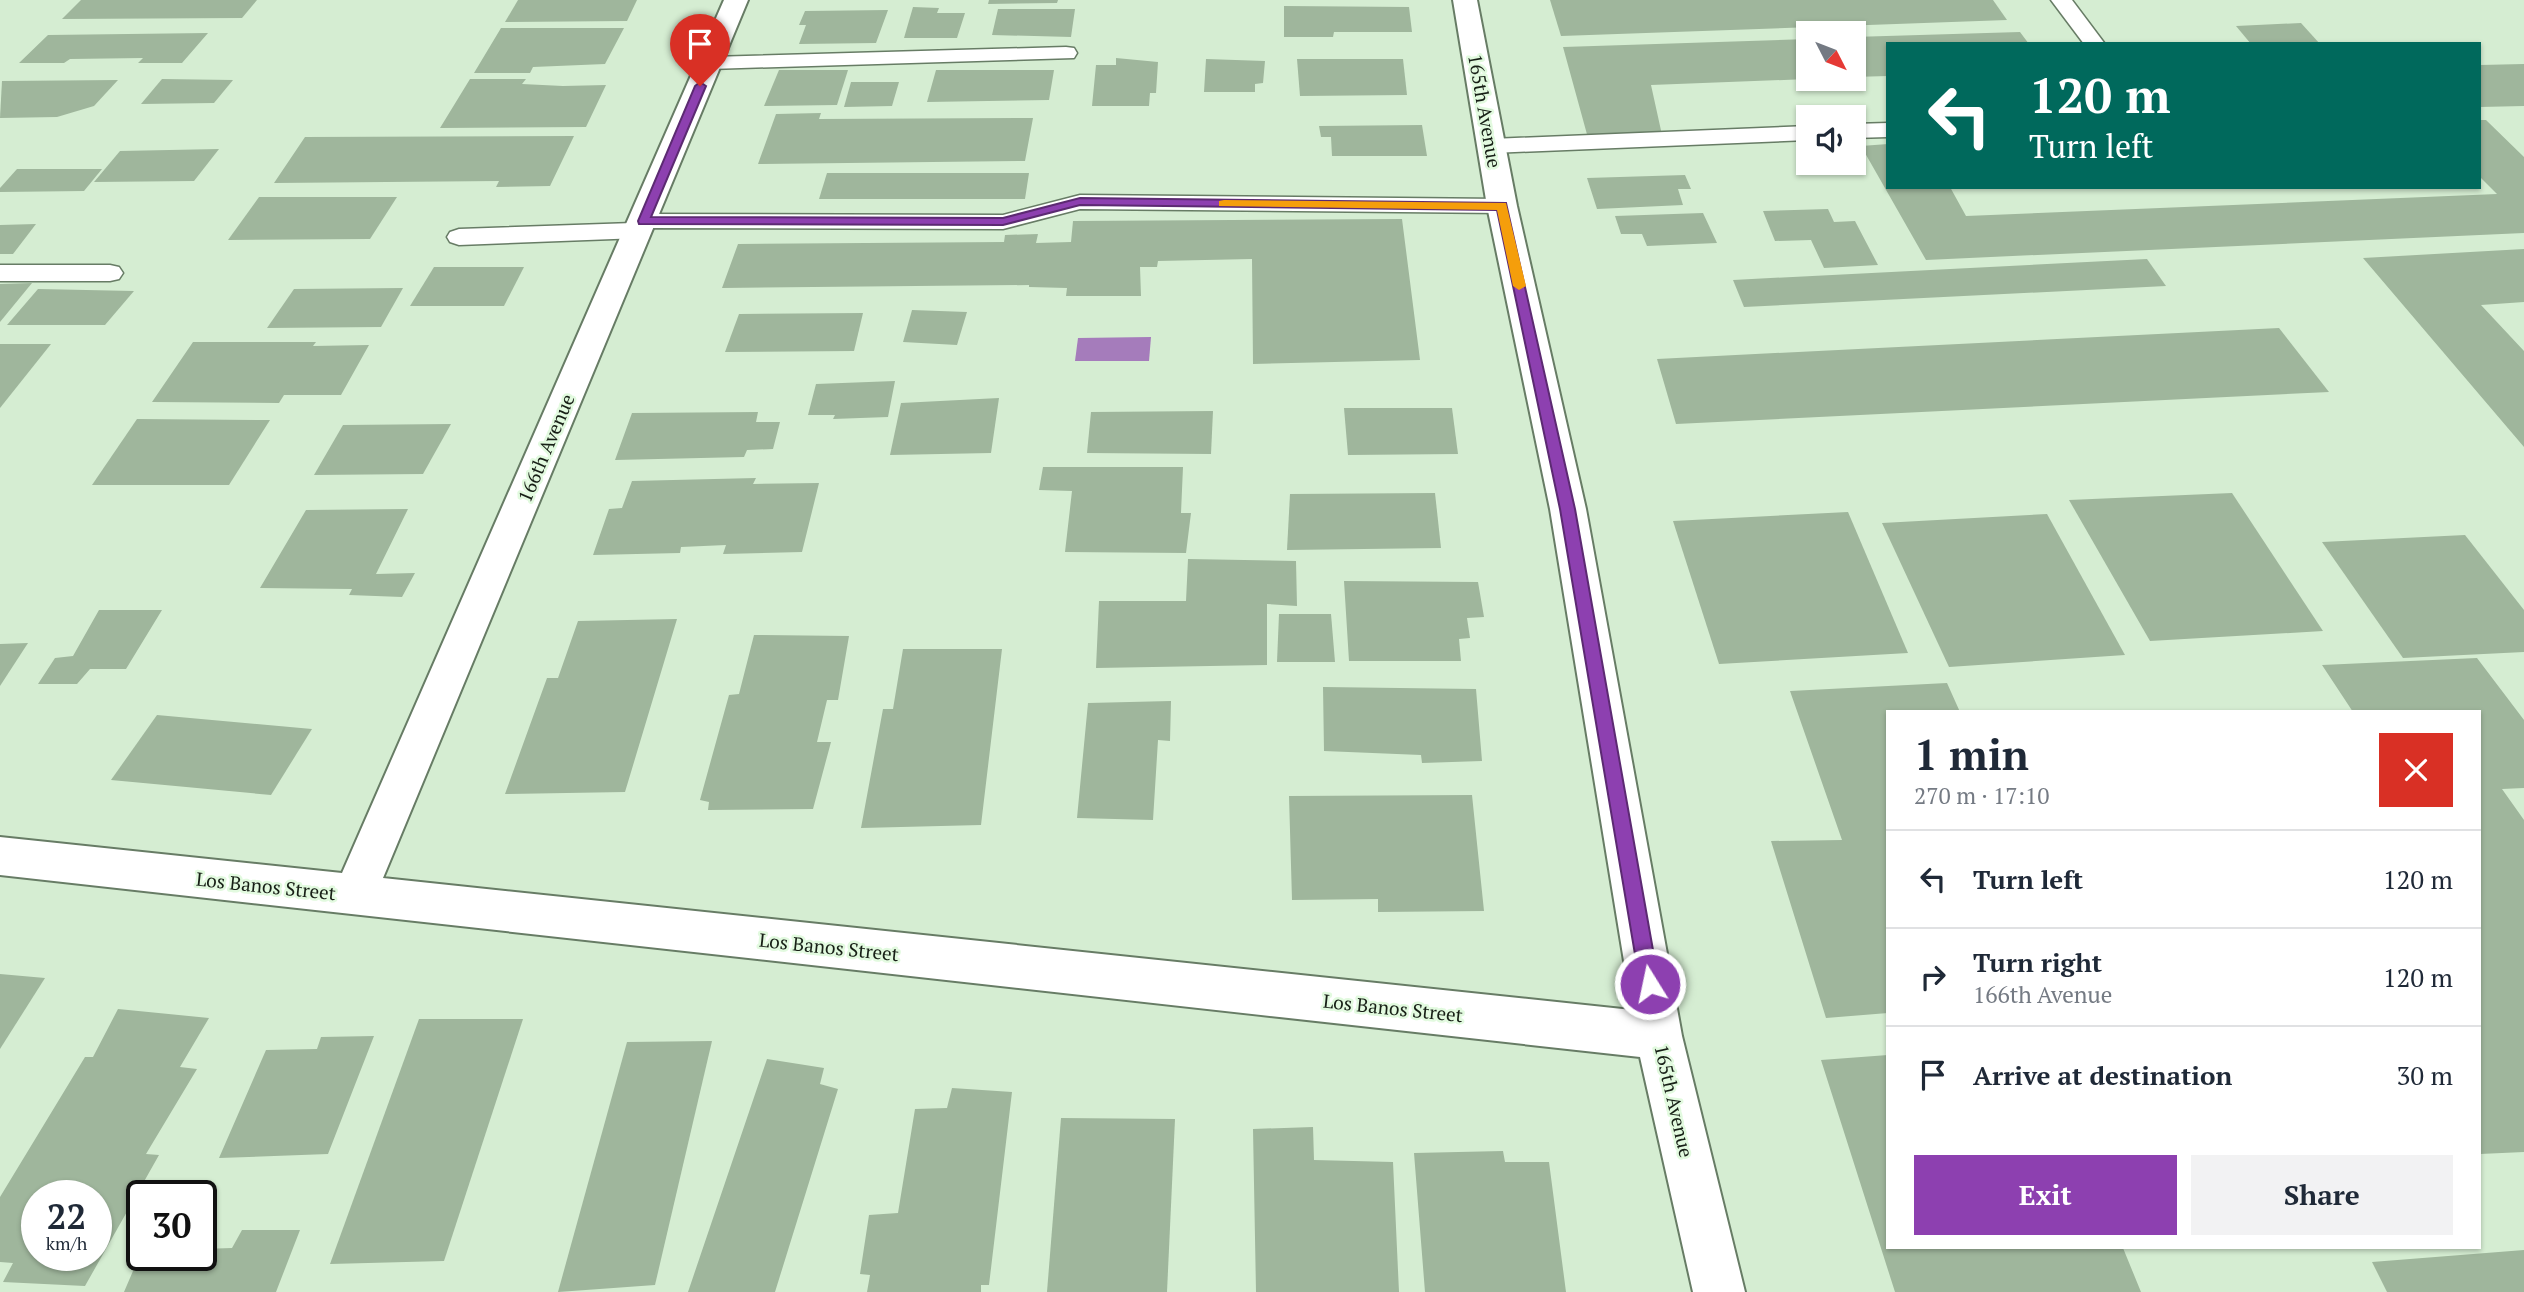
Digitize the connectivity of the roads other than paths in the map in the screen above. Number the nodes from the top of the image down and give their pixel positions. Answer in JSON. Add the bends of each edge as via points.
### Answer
{"nodes":[{"id":1,"x":736,"y":0,"type":"edge"},
{"id":2,"x":1465,"y":0,"type":"edge"},
{"id":3,"x":2061,"y":0,"type":"edge"},
{"id":4,"x":2093,"y":42,"type":"edge"},
{"id":5,"x":1066,"y":53,"type":"dead end"},
{"id":6,"x":709,"y":63,"type":"junction"},
{"id":7,"x":1886,"y":130,"type":"edge"},
{"id":8,"x":1866,"y":131,"type":"edge"},
{"id":9,"x":1796,"y":133,"type":"edge"},
{"id":10,"x":1492,"y":146,"type":"junction"},
{"id":11,"x":1502,"y":206,"type":"junction"},
{"id":12,"x":642,"y":226,"type":"junction"},
{"id":13,"x":459,"y":237,"type":"dead end"},
{"id":14,"x":110,"y":273,"type":"dead end"},
{"id":15,"x":0,"y":274,"type":"edge"},
{"id":16,"x":0,"y":856,"type":"edge"},
{"id":17,"x":354,"y":896,"type":"junction"},
{"id":18,"x":1659,"y":1036,"type":"junction"},
{"id":19,"x":1719,"y":1292,"type":"edge"}],
"edges":[{"from":1,"to":6,"type":"street","name":"166th Avenue"},
{"from":2,"to":10,"type":"street","name":"165th Avenue"},
{"from":3,"to":4,"type":"lane"},
{"from":5,"to":6,"type":"lane"},
{"from":6,"to":12,"type":"street","name":"166th Avenue"},
{"from":7,"to":8,"type":"lane"},
{"from":9,"to":10,"type":"lane"},
{"from":10,"to":11,"type":"street","name":"165th Avenue"},
{"from":11,"to":12,"type":"lane","via":[[1080,202],[1003,222]]},
{"from":11,"to":18,"type":"street","name":"165th Avenue","via":[[1568,509]]},
{"from":12,"to":13,"type":"lane"},
{"from":12,"to":17,"type":"street","name":"166th Avenue"},
{"from":14,"to":15,"type":"lane"},
{"from":16,"to":17,"type":"street","name":"Los Banos Street"},
{"from":17,"to":18,"type":"street","name":"Los Banos Street"},
{"from":18,"to":19,"type":"street","name":"165th Avenue"}]}
